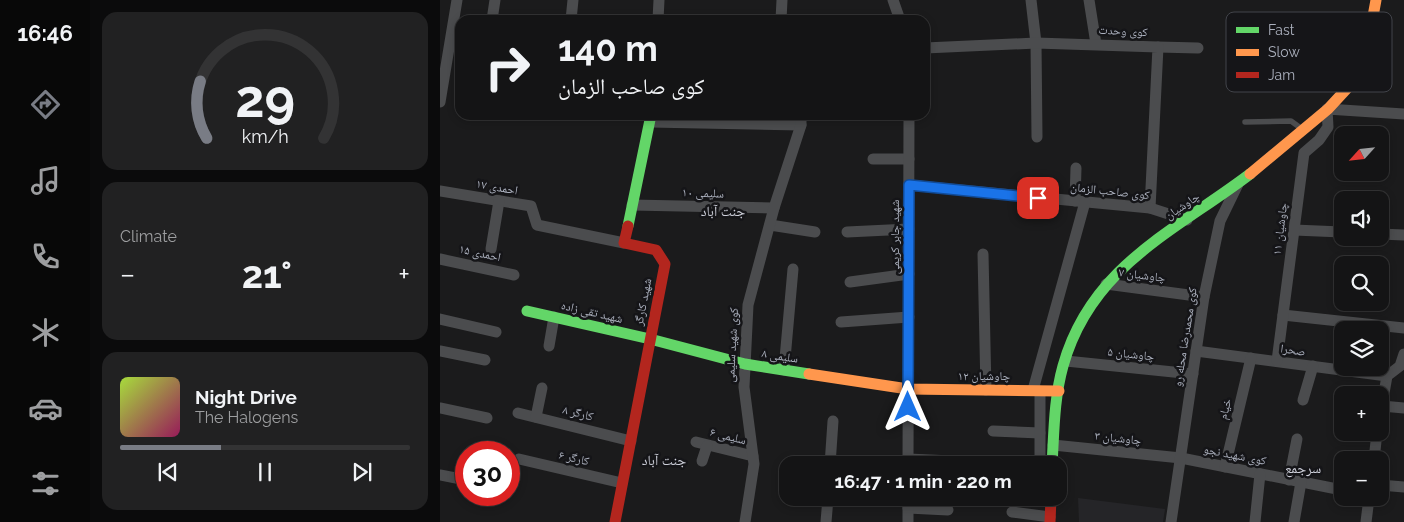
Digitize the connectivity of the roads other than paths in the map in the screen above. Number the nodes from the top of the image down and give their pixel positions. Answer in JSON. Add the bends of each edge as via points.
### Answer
{"nodes":[{"id":1,"x":457,"y":0,"type":"edge"},
{"id":2,"x":495,"y":0,"type":"edge"},
{"id":3,"x":573,"y":0,"type":"edge"},
{"id":4,"x":659,"y":0,"type":"edge"},
{"id":5,"x":782,"y":0,"type":"edge"},
{"id":6,"x":894,"y":0,"type":"edge"},
{"id":7,"x":1031,"y":0,"type":"edge"},
{"id":8,"x":1088,"y":0,"type":"edge"},
{"id":9,"x":493,"y":15,"type":"edge"},
{"id":10,"x":572,"y":15,"type":"edge"},
{"id":11,"x":658,"y":15,"type":"edge"},
{"id":12,"x":780,"y":15,"type":"edge"},
{"id":13,"x":898,"y":15,"type":"edge"},
{"id":14,"x":1036,"y":43,"type":"junction"},
{"id":15,"x":1096,"y":44,"type":"junction"},
{"id":16,"x":1158,"y":47,"type":"junction"},
{"id":17,"x":930,"y":48,"type":"edge"},
{"id":18,"x":1198,"y":48,"type":"dead end"},
{"id":19,"x":448,"y":61,"type":"junction"},
{"id":20,"x":455,"y":62,"type":"edge"},
{"id":21,"x":1343,"y":92,"type":"edge"},
{"id":22,"x":440,"y":102,"type":"edge"},
{"id":23,"x":1328,"y":109,"type":"junction"},
{"id":24,"x":1404,"y":114,"type":"edge"},
{"id":25,"x":650,"y":120,"type":"edge"},
{"id":26,"x":801,"y":120,"type":"edge"},
{"id":27,"x":910,"y":120,"type":"edge"},
{"id":28,"x":1245,"y":122,"type":"dead end"},
{"id":29,"x":1303,"y":130,"type":"junction"},
{"id":30,"x":1037,"y":137,"type":"dead end"},
{"id":31,"x":873,"y":158,"type":"dead end"},
{"id":32,"x":909,"y":159,"type":"junction"},
{"id":33,"x":1076,"y":168,"type":"dead end"},
{"id":34,"x":1240,"y":180,"type":"junction"},
{"id":35,"x":909,"y":185,"type":"junction"},
{"id":36,"x":440,"y":191,"type":"edge"},
{"id":37,"x":499,"y":201,"type":"junction"},
{"id":38,"x":1080,"y":202,"type":"junction"},
{"id":39,"x":632,"y":205,"type":"junction"},
{"id":40,"x":774,"y":208,"type":"junction"},
{"id":41,"x":1150,"y":208,"type":"junction"},
{"id":42,"x":1203,"y":208,"type":"junction"},
{"id":43,"x":1186,"y":220,"type":"junction"},
{"id":44,"x":1220,"y":221,"type":"junction"},
{"id":45,"x":770,"y":225,"type":"junction"},
{"id":46,"x":909,"y":229,"type":"junction"},
{"id":47,"x":1294,"y":230,"type":"junction"},
{"id":48,"x":815,"y":232,"type":"dead end"},
{"id":49,"x":847,"y":232,"type":"dead end"},
{"id":50,"x":1334,"y":232,"type":"edge"},
{"id":51,"x":1389,"y":234,"type":"edge"},
{"id":52,"x":1404,"y":235,"type":"edge"},
{"id":53,"x":624,"y":243,"type":"junction"},
{"id":54,"x":491,"y":249,"type":"dead end"},
{"id":55,"x":983,"y":254,"type":"dead end"},
{"id":56,"x":440,"y":259,"type":"edge"},
{"id":57,"x":793,"y":270,"type":"dead end"},
{"id":58,"x":909,"y":274,"type":"junction"},
{"id":59,"x":514,"y":275,"type":"dead end"},
{"id":60,"x":850,"y":282,"type":"dead end"},
{"id":61,"x":1106,"y":284,"type":"junction"},
{"id":62,"x":1204,"y":297,"type":"junction"},
{"id":63,"x":528,"y":311,"type":"dead end"},
{"id":64,"x":1283,"y":315,"type":"junction"},
{"id":65,"x":554,"y":317,"type":"junction"},
{"id":66,"x":909,"y":317,"type":"junction"},
{"id":67,"x":440,"y":319,"type":"edge"},
{"id":68,"x":841,"y":322,"type":"dead end"},
{"id":69,"x":1404,"y":328,"type":"edge"},
{"id":70,"x":496,"y":332,"type":"dead end"},
{"id":71,"x":650,"y":339,"type":"junction"},
{"id":72,"x":549,"y":346,"type":"dead end"},
{"id":73,"x":440,"y":350,"type":"edge"},
{"id":74,"x":1196,"y":351,"type":"junction"},
{"id":75,"x":1404,"y":354,"type":"edge"},
{"id":76,"x":1251,"y":358,"type":"junction"},
{"id":77,"x":485,"y":360,"type":"dead end"},
{"id":78,"x":1066,"y":361,"type":"junction"},
{"id":79,"x":1277,"y":361,"type":"junction"},
{"id":80,"x":745,"y":364,"type":"junction"},
{"id":81,"x":1313,"y":366,"type":"junction"},
{"id":82,"x":1334,"y":369,"type":"edge"},
{"id":83,"x":784,"y":370,"type":"junction"},
{"id":84,"x":1193,"y":374,"type":"junction"},
{"id":85,"x":1389,"y":374,"type":"edge"},
{"id":86,"x":1387,"y":376,"type":"edge"},
{"id":87,"x":1385,"y":386,"type":"edge"},
{"id":88,"x":542,"y":388,"type":"dead end"},
{"id":89,"x":908,"y":390,"type":"junction"},
{"id":90,"x":986,"y":390,"type":"junction"},
{"id":91,"x":1036,"y":390,"type":"junction"},
{"id":92,"x":1059,"y":391,"type":"junction"},
{"id":93,"x":1303,"y":400,"type":"dead end"},
{"id":94,"x":440,"y":408,"type":"edge"},
{"id":95,"x":1404,"y":408,"type":"edge"},
{"id":96,"x":1389,"y":410,"type":"edge"},
{"id":97,"x":518,"y":413,"type":"dead end"},
{"id":98,"x":536,"y":417,"type":"junction"},
{"id":99,"x":487,"y":418,"type":"dead end"},
{"id":100,"x":833,"y":421,"type":"dead end"},
{"id":101,"x":993,"y":431,"type":"dead end"},
{"id":102,"x":1040,"y":434,"type":"junction"},
{"id":103,"x":1297,"y":439,"type":"dead end"},
{"id":104,"x":631,"y":441,"type":"junction"},
{"id":105,"x":1053,"y":445,"type":"junction"},
{"id":106,"x":753,"y":456,"type":"junction"},
{"id":107,"x":831,"y":456,"type":"edge"},
{"id":108,"x":908,"y":456,"type":"edge"},
{"id":109,"x":1040,"y":456,"type":"edge"},
{"id":110,"x":1052,"y":456,"type":"edge"},
{"id":111,"x":1181,"y":458,"type":"junction"},
{"id":112,"x":520,"y":460,"type":"edge"},
{"id":113,"x":702,"y":461,"type":"dead end"},
{"id":114,"x":1225,"y":467,"type":"junction"},
{"id":115,"x":1260,"y":474,"type":"junction"},
{"id":116,"x":440,"y":475,"type":"edge"},
{"id":117,"x":455,"y":478,"type":"edge"},
{"id":118,"x":1295,"y":481,"type":"junction"},
{"id":119,"x":622,"y":483,"type":"junction"},
{"id":120,"x":1389,"y":486,"type":"edge"},
{"id":121,"x":1404,"y":487,"type":"edge"},
{"id":122,"x":1334,"y":488,"type":"edge"},
{"id":123,"x":827,"y":506,"type":"edge"},
{"id":124,"x":908,"y":506,"type":"edge"},
{"id":125,"x":925,"y":506,"type":"edge"},
{"id":126,"x":1051,"y":506,"type":"edge"},
{"id":127,"x":1368,"y":506,"type":"edge"},
{"id":128,"x":948,"y":510,"type":"dead end"},
{"id":129,"x":1012,"y":512,"type":"dead end"},
{"id":130,"x":1050,"y":519,"type":"edge"},
{"id":131,"x":615,"y":522,"type":"edge"},
{"id":132,"x":745,"y":522,"type":"edge"},
{"id":133,"x":826,"y":522,"type":"edge"},
{"id":134,"x":908,"y":522,"type":"edge"},
{"id":135,"x":1171,"y":522,"type":"edge"},
{"id":136,"x":1255,"y":522,"type":"edge"},
{"id":137,"x":1294,"y":522,"type":"edge"},
{"id":138,"x":1366,"y":522,"type":"edge"}],
"edges":[{"from":1,"to":19,"type":"street"},
{"from":2,"to":9,"type":"street"},
{"from":3,"to":10,"type":"street"},
{"from":4,"to":11,"type":"street"},
{"from":5,"to":12,"type":"street"},
{"from":6,"to":13,"type":"street"},
{"from":7,"to":14,"type":"street"},
{"from":8,"to":15,"type":"street"},
{"from":14,"to":15,"type":"street","name":"کوی وحدت"},
{"from":14,"to":17,"type":"street","name":"کوی وحدت"},
{"from":14,"to":30,"type":"street"},
{"from":15,"to":16,"type":"street","name":"کوی وحدت"},
{"from":16,"to":18,"type":"street"},
{"from":16,"to":41,"type":"street","name":"کوی وحدت"},
{"from":19,"to":20,"type":"street"},
{"from":19,"to":22,"type":"street"},
{"from":21,"to":23,"type":"street","name":"چاوشیان"},
{"from":23,"to":24,"type":"street"},
{"from":23,"to":29,"type":"street","name":"چاوشیان"},
{"from":23,"to":47,"type":"street","name":"چاوشیان ۱۱","via":[[1328,128],[1304,153]]},
{"from":25,"to":39,"type":"street"},
{"from":26,"to":40,"type":"street","name":"کوی شهید سلیمی"},
{"from":27,"to":32,"type":"street","name":"شهید جابر کریمی"},
{"from":28,"to":29,"type":"lane","via":[[1291,121]]},
{"from":29,"to":34,"type":"street","name":"چاوشیان"},
{"from":31,"to":32,"type":"street"},
{"from":32,"to":35,"type":"street","name":"شهید جابر کریمی"},
{"from":33,"to":38,"type":"street"},
{"from":34,"to":42,"type":"street","name":"چاوشیان"},
{"from":34,"to":44,"type":"street","name":"کوی محمدرضا محله رو"},
{"from":35,"to":38,"type":"street","name":"کوی صاحب الزمان"},
{"from":35,"to":46,"type":"street","name":"شهید جابر کریمی"},
{"from":36,"to":37,"type":"street","name":"احمدی ۱۷"},
{"from":37,"to":53,"type":"street","name":"احمدی ۱۷","via":[[531,206],[537,226]]},
{"from":37,"to":54,"type":"street"},
{"from":38,"to":41,"type":"street","name":"کوی صاحب الزمان"},
{"from":38,"to":91,"type":"street"},
{"from":39,"to":40,"type":"street","name":"سلیمی ۱۰"},
{"from":39,"to":53,"type":"street"},
{"from":40,"to":45,"type":"street","name":"کوی شهید سلیمی"},
{"from":41,"to":43,"type":"street","name":"کوی صاحب الزمان"},
{"from":42,"to":43,"type":"street","name":"چاوشیان"},
{"from":42,"to":44,"type":"street"},
{"from":43,"to":61,"type":"street","name":"چاوشیان","via":[[1135,257]]},
{"from":44,"to":62,"type":"street","name":"کوی محمدرضا محله رو"},
{"from":45,"to":48,"type":"street"},
{"from":45,"to":80,"type":"street","name":"کوی شهید سلیمی","via":[[748,305]]},
{"from":46,"to":49,"type":"street"},
{"from":46,"to":58,"type":"street","name":"شهید جابر کریمی"},
{"from":47,"to":50,"type":"street"},
{"from":47,"to":64,"type":"street","name":"چاوشیان ۱۱"},
{"from":51,"to":52,"type":"street"},
{"from":53,"to":71,"type":"street","name":"شهید کارگر","via":[[656,250],[665,264]]},
{"from":55,"to":90,"type":"street"},
{"from":56,"to":59,"type":"street","name":"احمدی ۱۵"},
{"from":57,"to":83,"type":"street"},
{"from":58,"to":60,"type":"street"},
{"from":58,"to":66,"type":"street","name":"شهید جابر کریمی"},
{"from":61,"to":62,"type":"street","name":"چاوشیان ۷"},
{"from":61,"to":78,"type":"street","name":"چاوشیان","via":[[1080,327]]},
{"from":62,"to":74,"type":"street","name":"کوی محمدرضا محله رو"},
{"from":63,"to":65,"type":"street","name":"شهید تقی زاده"},
{"from":64,"to":69,"type":"street"},
{"from":64,"to":79,"type":"street","name":"چاوشیان ۱۱"},
{"from":65,"to":71,"type":"street","name":"شهید تقی زاده"},
{"from":65,"to":72,"type":"street"},
{"from":66,"to":68,"type":"street"},
{"from":66,"to":89,"type":"street","name":"شهید جابر کریمی"},
{"from":67,"to":70,"type":"street"},
{"from":71,"to":80,"type":"street","name":"سلیمی ۸"},
{"from":71,"to":104,"type":"street","name":"شهید کارگر"},
{"from":73,"to":77,"type":"street"},
{"from":74,"to":76,"type":"street","name":"صحرا"},
{"from":74,"to":84,"type":"street","name":"کوی محمدرضا محله رو"},
{"from":75,"to":85,"type":"street","via":[[1400,366]]},
{"from":76,"to":79,"type":"street","name":"صحرا"},
{"from":76,"to":114,"type":"street","name":"خیام"},
{"from":78,"to":84,"type":"street","name":"چاوشیان ۵"},
{"from":78,"to":92,"type":"street","name":"چاوشیان"},
{"from":79,"to":81,"type":"street","name":"صحرا"},
{"from":80,"to":83,"type":"street","name":"سلیمی ۸"},
{"from":80,"to":106,"type":"street","name":"کوی شهید سلیمی","via":[[744,387]]},
{"from":81,"to":82,"type":"street","name":"صحرا"},
{"from":81,"to":93,"type":"street"},
{"from":83,"to":89,"type":"street","name":"سلیمی ۸"},
{"from":84,"to":111,"type":"street","name":"کوی محمدرضا محله رو"},
{"from":86,"to":87,"type":"street"},
{"from":88,"to":98,"type":"street"},
{"from":89,"to":90,"type":"street","name":"چاوشیان ۱۲"},
{"from":89,"to":108,"type":"street","name":"شهید جابر کریمی"},
{"from":90,"to":91,"type":"street","name":"چاوشیان ۱۲"},
{"from":91,"to":92,"type":"street","name":"چاوشیان ۱۲"},
{"from":91,"to":102,"type":"street"},
{"from":92,"to":105,"type":"street","name":"چاوشیان"},
{"from":94,"to":99,"type":"street"},
{"from":95,"to":96,"type":"street"},
{"from":97,"to":98,"type":"street","name":"کارگر ۸"},
{"from":98,"to":104,"type":"street","name":"کارگر ۸"},
{"from":100,"to":107,"type":"street"},
{"from":101,"to":102,"type":"street"},
{"from":102,"to":109,"type":"street"},
{"from":103,"to":118,"type":"street"},
{"from":104,"to":119,"type":"street","name":"شهید کارگر"},
{"from":105,"to":110,"type":"street","name":"چاوشیان"},
{"from":105,"to":111,"type":"street","name":"چاوشیان ۳"},
{"from":106,"to":113,"type":"street","name":"سلیمی ۶","via":[[702,444]]},
{"from":106,"to":132,"type":"street","name":"کوی شهید سلیمی"},
{"from":111,"to":114,"type":"street","name":"کوی شهید نجو"},
{"from":111,"to":135,"type":"street","name":"کوی محمدرضا محله رو"},
{"from":112,"to":119,"type":"street","name":"کارگر ۶"},
{"from":114,"to":115,"type":"street","name":"کوی شهید نجو"},
{"from":115,"to":118,"type":"street","name":"کوی شهید نجو"},
{"from":115,"to":136,"type":"street"},
{"from":116,"to":117,"type":"street"},
{"from":118,"to":122,"type":"street","name":"کوی شهید نجو"},
{"from":118,"to":137,"type":"street"},
{"from":119,"to":131,"type":"street","name":"شهید کارگر"},
{"from":120,"to":121,"type":"street"},
{"from":123,"to":133,"type":"street"},
{"from":124,"to":134,"type":"street"},
{"from":125,"to":128,"type":"street"},
{"from":126,"to":130,"type":"street"},
{"from":127,"to":138,"type":"street"},
{"from":129,"to":130,"type":"street"}]}
